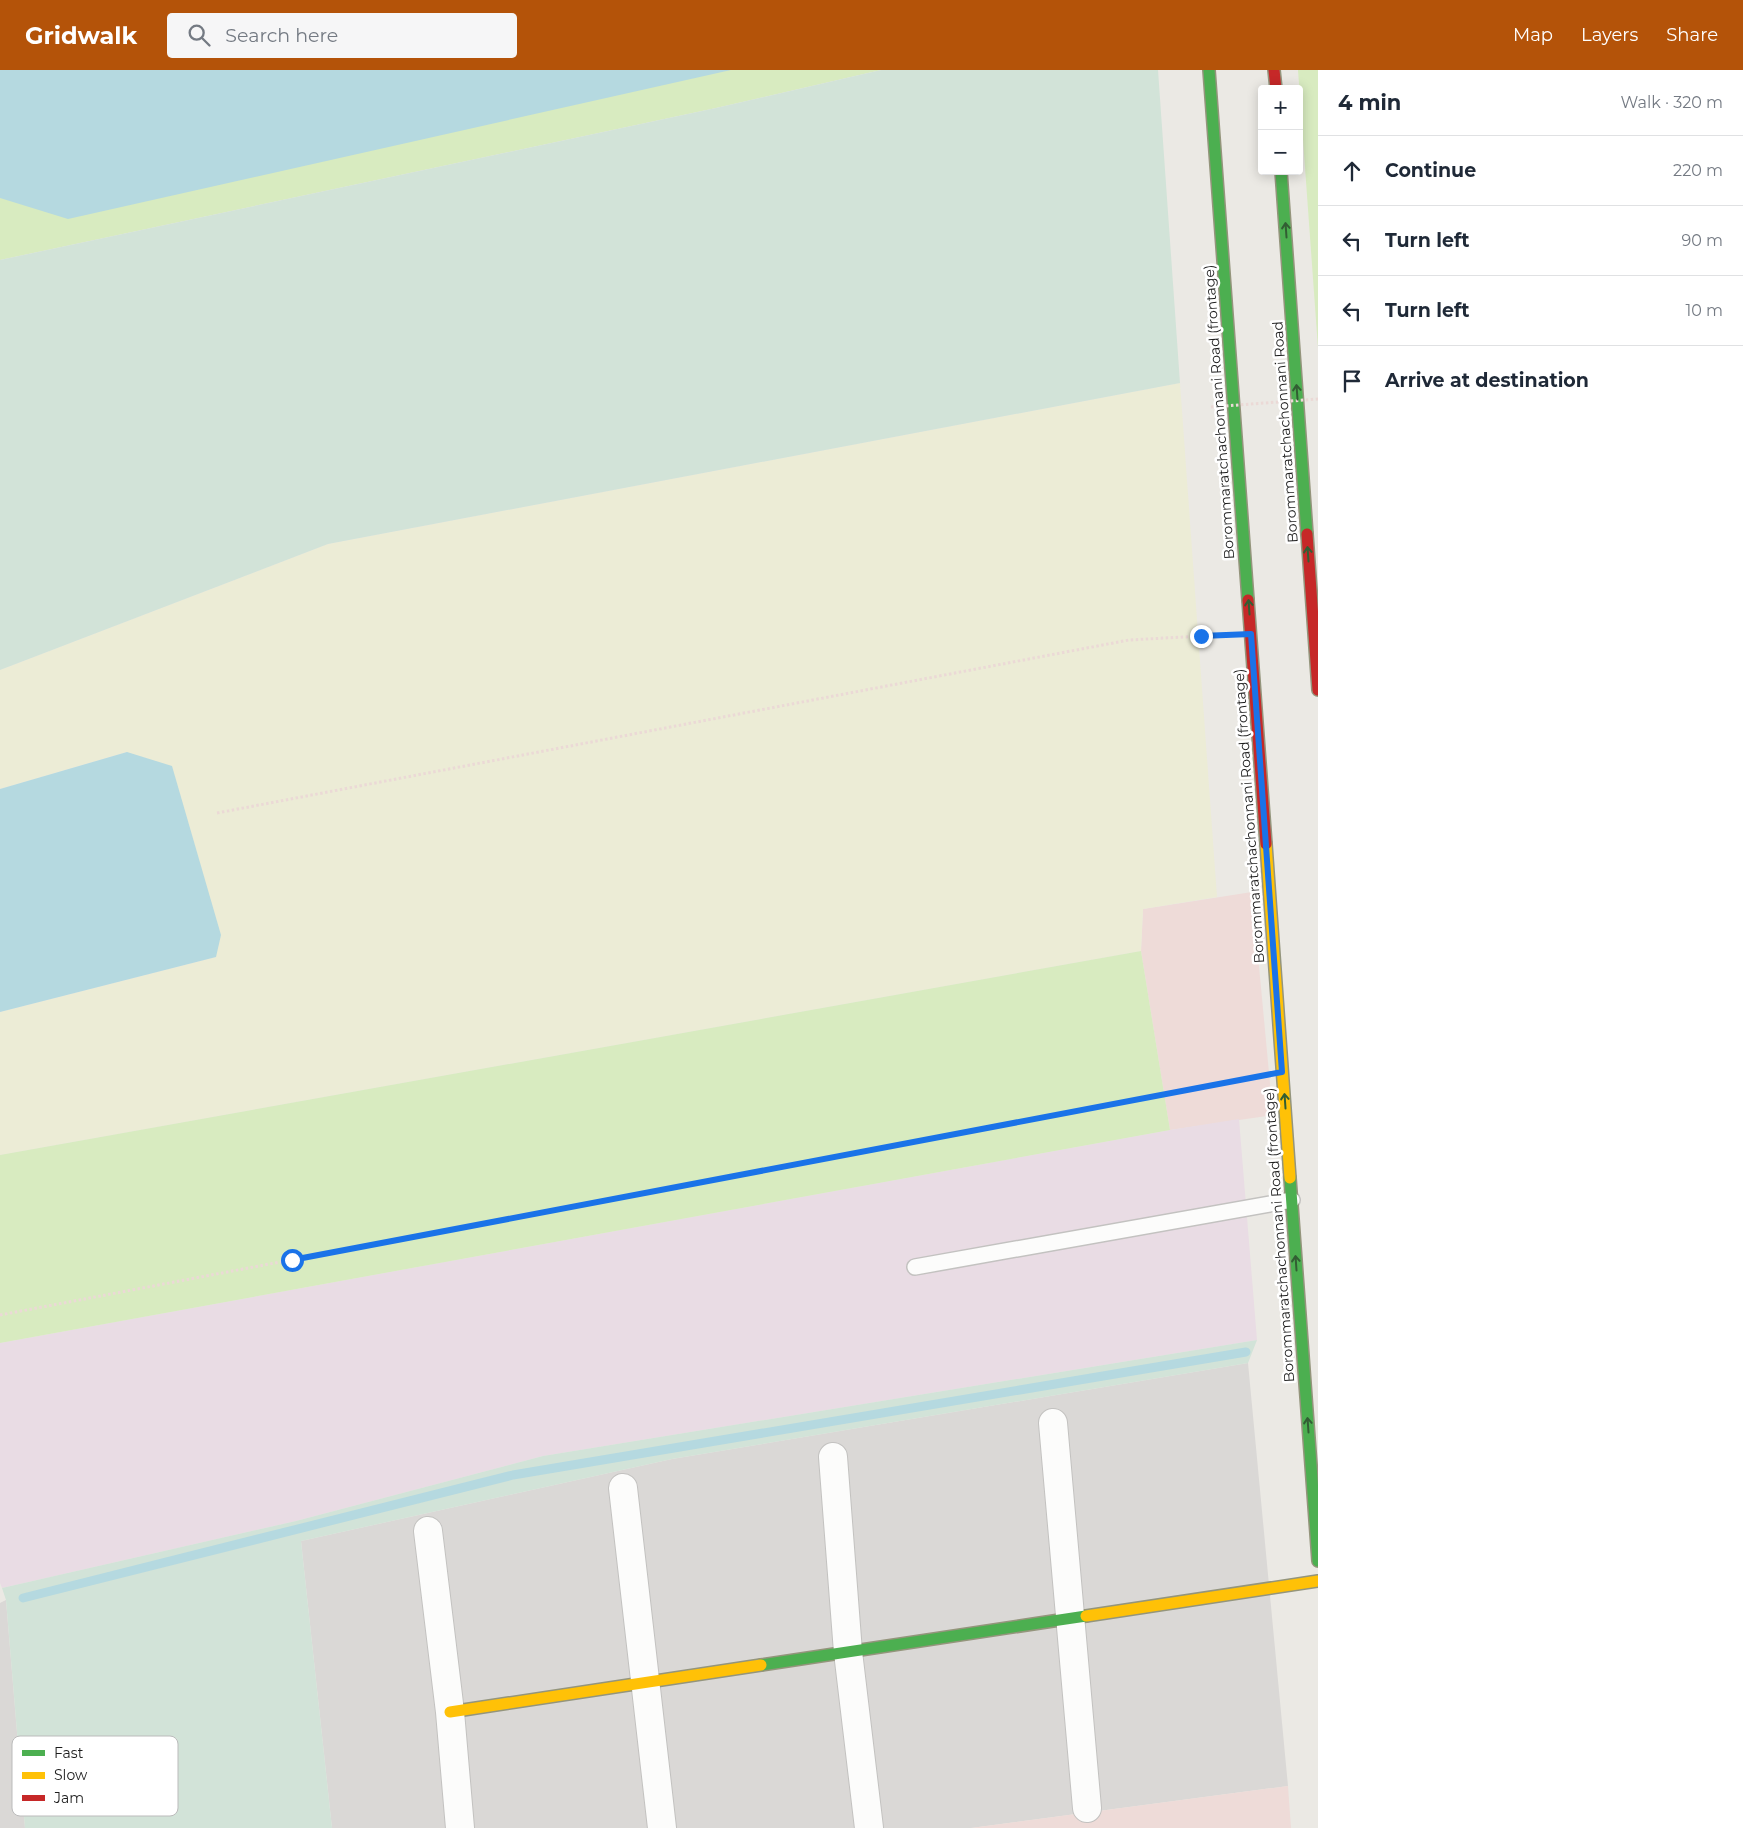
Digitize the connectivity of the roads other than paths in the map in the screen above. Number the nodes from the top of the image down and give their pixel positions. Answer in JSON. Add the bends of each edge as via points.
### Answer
{"nodes":[{"id":1,"x":1209,"y":70,"type":"edge"},
{"id":2,"x":1274,"y":70,"type":"edge"},
{"id":3,"x":1276,"y":85,"type":"edge"},
{"id":4,"x":1282,"y":175,"type":"edge"},
{"id":5,"x":1318,"y":690,"type":"edge"},
{"id":6,"x":1292,"y":1200,"type":"junction"},
{"id":7,"x":915,"y":1266,"type":"dead end"},
{"id":8,"x":1053,"y":1423,"type":"dead end"},
{"id":9,"x":833,"y":1457,"type":"dead end"},
{"id":10,"x":623,"y":1488,"type":"dead end"},
{"id":11,"x":428,"y":1532,"type":"dead end"},
{"id":12,"x":1318,"y":1561,"type":"edge"},
{"id":13,"x":1318,"y":1581,"type":"edge"},
{"id":14,"x":1071,"y":1618,"type":"junction"},
{"id":15,"x":848,"y":1652,"type":"junction"},
{"id":16,"x":646,"y":1682,"type":"junction"},
{"id":17,"x":450,"y":1712,"type":"junction"},
{"id":18,"x":1087,"y":1808,"type":"dead end"},
{"id":19,"x":460,"y":1828,"type":"edge"},
{"id":20,"x":662,"y":1828,"type":"edge"},
{"id":21,"x":869,"y":1828,"type":"edge"}],
"edges":[{"from":6,"to":1,"type":"main road","name":"Borommaratchachonnani Road (frontage)","one_way":true},
{"from":2,"to":3,"type":"main road"},
{"from":5,"to":4,"type":"main road","name":"Borommaratchachonnani Road","one_way":true},
{"from":6,"to":7,"type":"lane"},
{"from":12,"to":6,"type":"main road","name":"Borommaratchachonnani Road (frontage)","one_way":true},
{"from":8,"to":14,"type":"street"},
{"from":9,"to":15,"type":"street"},
{"from":10,"to":16,"type":"street"},
{"from":11,"to":17,"type":"street"},
{"from":13,"to":14,"type":"main road"},
{"from":14,"to":15,"type":"main road"},
{"from":14,"to":18,"type":"street"},
{"from":15,"to":16,"type":"main road"},
{"from":15,"to":21,"type":"street"},
{"from":16,"to":17,"type":"main road"},
{"from":16,"to":20,"type":"street"},
{"from":17,"to":19,"type":"street"}]}
